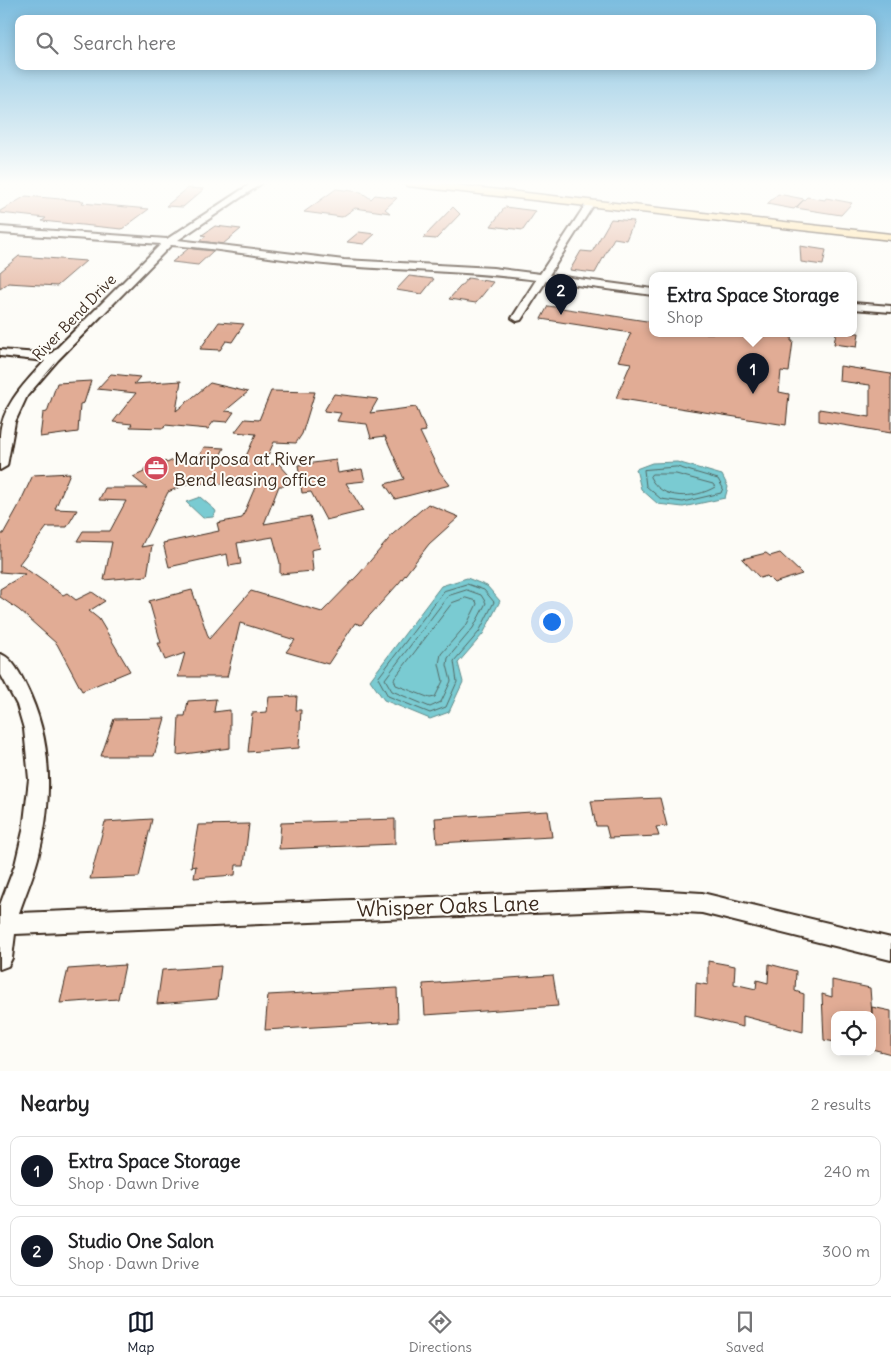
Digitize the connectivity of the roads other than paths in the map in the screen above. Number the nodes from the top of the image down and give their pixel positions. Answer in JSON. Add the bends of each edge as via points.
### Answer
{"nodes":[{"id":1,"x":42,"y":233,"type":"edge"},
{"id":2,"x":181,"y":233,"type":"edge"},
{"id":3,"x":572,"y":233,"type":"edge"},
{"id":4,"x":854,"y":233,"type":"edge"},
{"id":5,"x":891,"y":237,"type":"edge"},
{"id":6,"x":169,"y":242,"type":"junction"},
{"id":7,"x":543,"y":278,"type":"junction"},
{"id":8,"x":649,"y":291,"type":"edge"},
{"id":9,"x":857,"y":306,"type":"edge"},
{"id":10,"x":891,"y":309,"type":"edge"},
{"id":11,"x":516,"y":318,"type":"dead end"},
{"id":12,"x":0,"y":353,"type":"edge"},
{"id":13,"x":54,"y":358,"type":"junction"},
{"id":14,"x":0,"y":466,"type":"edge"},
{"id":15,"x":0,"y":660,"type":"edge"},
{"id":16,"x":3,"y":924,"type":"edge"},
{"id":17,"x":891,"y":949,"type":"edge"},
{"id":18,"x":0,"y":958,"type":"edge"}],
"edges":[{"from":1,"to":6,"type":"street"},
{"from":2,"to":6,"type":"street","name":"River Bend Drive"},
{"from":3,"to":7,"type":"street"},
{"from":4,"to":5,"type":"main road"},
{"from":6,"to":7,"type":"street","via":[[344,263],[484,270]]},
{"from":6,"to":13,"type":"street","name":"River Bend Drive"},
{"from":7,"to":8,"type":"street"},
{"from":7,"to":11,"type":"street"},
{"from":9,"to":10,"type":"street"},
{"from":12,"to":13,"type":"street"},
{"from":13,"to":14,"type":"street","name":"River Bend Drive","via":[[21,394],[9,422]]},
{"from":15,"to":16,"type":"street","via":[[14,678],[32,718],[40,787],[28,856]]},
{"from":16,"to":17,"type":"street","name":"Whisper Oaks Lane","via":[[634,899],[702,903]]},
{"from":16,"to":18,"type":"street"}]}
